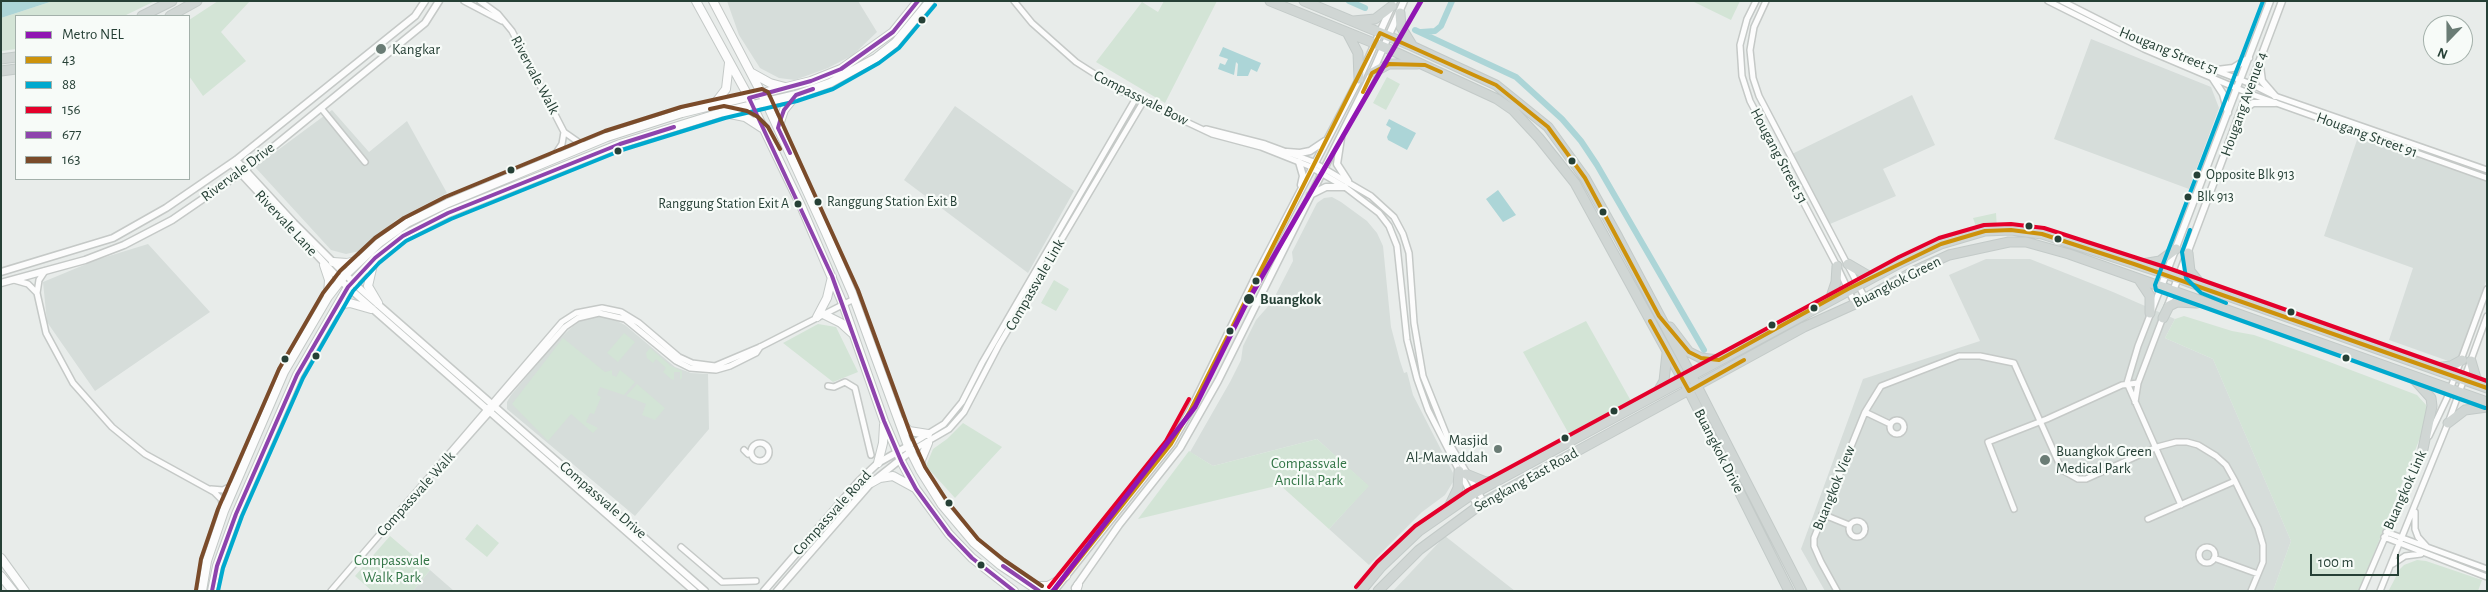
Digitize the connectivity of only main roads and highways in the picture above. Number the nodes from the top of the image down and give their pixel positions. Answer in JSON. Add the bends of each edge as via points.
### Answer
{"nodes":[{"id":1,"x":172,"y":1,"type":"edge"},
{"id":2,"x":197,"y":1,"type":"edge"},
{"id":3,"x":696,"y":1,"type":"edge"},
{"id":4,"x":713,"y":1,"type":"edge"},
{"id":5,"x":918,"y":1,"type":"edge"},
{"id":6,"x":930,"y":1,"type":"edge"},
{"id":7,"x":1270,"y":1,"type":"edge"},
{"id":8,"x":1304,"y":1,"type":"edge"},
{"id":9,"x":1393,"y":4,"type":"edge"},
{"id":10,"x":1400,"y":13,"type":"road end"},
{"id":11,"x":144,"y":15,"type":"edge"},
{"id":12,"x":172,"y":15,"type":"edge"},
{"id":13,"x":1350,"y":21,"type":"junction"},
{"id":14,"x":1348,"y":33,"type":"junction"},
{"id":15,"x":1412,"y":46,"type":"junction"},
{"id":16,"x":15,"y":56,"type":"edge"},
{"id":17,"x":1,"y":59,"type":"edge"},
{"id":18,"x":729,"y":60,"type":"junction"},
{"id":19,"x":1425,"y":65,"type":"junction"},
{"id":20,"x":15,"y":69,"type":"edge"},
{"id":21,"x":1,"y":71,"type":"edge"},
{"id":22,"x":750,"y":72,"type":"junction"},
{"id":23,"x":1372,"y":73,"type":"road end"},
{"id":24,"x":1358,"y":79,"type":"road end"},
{"id":25,"x":789,"y":87,"type":"junction"},
{"id":26,"x":796,"y":95,"type":"junction"},
{"id":27,"x":764,"y":98,"type":"junction"},
{"id":28,"x":750,"y":102,"type":"junction"},
{"id":29,"x":713,"y":106,"type":"junction"},
{"id":30,"x":723,"y":112,"type":"junction"},
{"id":31,"x":778,"y":128,"type":"junction"},
{"id":32,"x":764,"y":130,"type":"junction"},
{"id":33,"x":2176,"y":250,"type":"road end"},
{"id":34,"x":2188,"y":253,"type":"road end"},
{"id":35,"x":375,"y":258,"type":"junction"},
{"id":36,"x":362,"y":259,"type":"junction"},
{"id":37,"x":333,"y":262,"type":"road end"},
{"id":38,"x":1848,"y":264,"type":"road end"},
{"id":39,"x":2134,"y":264,"type":"junction"},
{"id":40,"x":324,"y":265,"type":"road end"},
{"id":41,"x":1838,"y":266,"type":"road end"},
{"id":42,"x":832,"y":276,"type":"junction"},
{"id":43,"x":1872,"y":278,"type":"junction"},
{"id":44,"x":2138,"y":280,"type":"junction"},
{"id":45,"x":2204,"y":288,"type":"junction"},
{"id":46,"x":328,"y":297,"type":"junction"},
{"id":47,"x":1830,"y":300,"type":"junction"},
{"id":48,"x":2210,"y":304,"type":"junction"},
{"id":49,"x":2150,"y":313,"type":"road end"},
{"id":50,"x":1659,"y":316,"type":"junction"},
{"id":51,"x":2163,"y":318,"type":"road end"},
{"id":52,"x":328,"y":320,"type":"junction"},
{"id":53,"x":855,"y":337,"type":"junction"},
{"id":54,"x":1667,"y":352,"type":"junction"},
{"id":55,"x":1719,"y":360,"type":"junction"},
{"id":56,"x":2430,"y":368,"type":"junction"},
{"id":57,"x":1692,"y":375,"type":"junction"},
{"id":58,"x":2410,"y":376,"type":"junction"},
{"id":59,"x":1714,"y":377,"type":"junction"},
{"id":60,"x":1683,"y":380,"type":"junction"},
{"id":61,"x":1697,"y":386,"type":"junction"},
{"id":62,"x":2484,"y":387,"type":"edge"},
{"id":63,"x":1688,"y":391,"type":"junction"},
{"id":64,"x":1655,"y":396,"type":"junction"},
{"id":65,"x":1671,"y":401,"type":"junction"},
{"id":66,"x":1705,"y":402,"type":"junction"},
{"id":67,"x":2487,"y":402,"type":"edge"},
{"id":68,"x":2487,"y":407,"type":"edge"},
{"id":69,"x":1697,"y":409,"type":"junction"},
{"id":70,"x":897,"y":417,"type":"junction"},
{"id":71,"x":884,"y":421,"type":"junction"},
{"id":72,"x":2448,"y":423,"type":"road end"},
{"id":73,"x":928,"y":434,"type":"road end"},
{"id":74,"x":928,"y":444,"type":"road end"},
{"id":75,"x":2423,"y":449,"type":"road end"},
{"id":76,"x":878,"y":463,"type":"road end"},
{"id":77,"x":920,"y":470,"type":"junction"},
{"id":78,"x":1497,"y":480,"type":"junction"},
{"id":79,"x":871,"y":482,"type":"road end"},
{"id":80,"x":916,"y":489,"type":"junction"},
{"id":81,"x":1448,"y":510,"type":"junction"},
{"id":82,"x":1,"y":558,"type":"edge"},
{"id":83,"x":1,"y":576,"type":"edge"},
{"id":84,"x":1066,"y":576,"type":"road end"},
{"id":85,"x":1029,"y":584,"type":"junction"},
{"id":86,"x":13,"y":591,"type":"edge"},
{"id":87,"x":25,"y":591,"type":"edge"},
{"id":88,"x":202,"y":591,"type":"edge"},
{"id":89,"x":212,"y":591,"type":"edge"},
{"id":90,"x":1014,"y":591,"type":"edge"},
{"id":91,"x":1039,"y":591,"type":"edge"},
{"id":92,"x":1361,"y":591,"type":"edge"},
{"id":93,"x":1378,"y":591,"type":"edge"},
{"id":94,"x":1789,"y":591,"type":"edge"},
{"id":95,"x":1802,"y":591,"type":"edge"}],
"edges":[{"from":1,"to":11,"type":"main road"},
{"from":2,"to":12,"type":"main road"},
{"from":3,"to":18,"type":"main road"},
{"from":4,"to":22,"type":"main road"},
{"from":5,"to":25,"type":"main road","via":[[894,31],[869,51],[841,69]]},
{"from":6,"to":26,"type":"main road","via":[[904,35],[876,58],[830,83]]},
{"from":7,"to":14,"type":"main road","name":"Buangkok Drive"},
{"from":8,"to":13,"type":"main road","name":"Buangkok Drive"},
{"from":9,"to":13,"type":"main road","via":[[1376,19]]},
{"from":10,"to":15,"type":"main road","via":[[1401,27]]},
{"from":13,"to":15,"type":"main road","name":"Buangkok Drive"},
{"from":14,"to":19,"type":"main road","name":"Buangkok Drive"},
{"from":14,"to":24,"type":"main road","via":[[1358,52]]},
{"from":15,"to":50,"type":"main road","name":"Buangkok Drive","via":[[1496,85],[1548,127],[1585,178]]},
{"from":16,"to":17,"type":"main road"},
{"from":18,"to":28,"type":"main road"},
{"from":18,"to":29,"type":"main road","via":[[726,89]]},
{"from":19,"to":23,"type":"main road","via":[[1389,64]]},
{"from":19,"to":54,"type":"main road","name":"Buangkok Drive","via":[[1497,99],[1513,110],[1539,138],[1575,183]]},
{"from":20,"to":21,"type":"main road"},
{"from":22,"to":25,"type":"main road","via":[[770,83]]},
{"from":22,"to":27,"type":"main road"},
{"from":25,"to":27,"type":"main road"},
{"from":26,"to":27,"type":"main road"},
{"from":26,"to":31,"type":"main road","via":[[784,110]]},
{"from":27,"to":28,"type":"main road"},
{"from":27,"to":31,"type":"main road"},
{"from":28,"to":29,"type":"main road"},
{"from":28,"to":30,"type":"main road"},
{"from":28,"to":32,"type":"main road"},
{"from":29,"to":36,"type":"main road","via":[[584,146],[448,203],[407,223]]},
{"from":30,"to":32,"type":"main road","via":[[745,117]]},
{"from":30,"to":35,"type":"main road","via":[[620,144],[448,213],[402,236]]},
{"from":31,"to":70,"type":"main road","via":[[854,299]]},
{"from":32,"to":42,"type":"main road"},
{"from":33,"to":39,"type":"main road","via":[[2148,265]]},
{"from":34,"to":45,"type":"main road","via":[[2192,275]]},
{"from":35,"to":52,"type":"main road","via":[[350,284]]},
{"from":35,"to":52,"type":"main road","via":[[368,286],[374,306],[346,303]]},
{"from":36,"to":37,"type":"main road"},
{"from":36,"to":46,"type":"main road"},
{"from":38,"to":43,"type":"main road"},
{"from":39,"to":43,"type":"main road","name":"Buangkok Green","via":[[2042,234],[1997,230],[1941,244]]},
{"from":39,"to":45,"type":"main road","name":"Buangkok Green"},
{"from":40,"to":46,"type":"main road","via":[[329,280]]},
{"from":41,"to":47,"type":"main road"},
{"from":42,"to":53,"type":"main road"},
{"from":42,"to":53,"type":"main road","via":[[820,315],[841,323]]},
{"from":43,"to":47,"type":"main road","name":"Buangkok Green"},
{"from":44,"to":48,"type":"main road","name":"Buangkok Green"},
{"from":44,"to":49,"type":"main road","via":[[2150,296]]},
{"from":44,"to":59,"type":"main road","name":"Buangkok Green","via":[[2026,242],[2009,242],[1949,255],[1804,327]]},
{"from":45,"to":56,"type":"main road","name":"Buangkok Green"},
{"from":46,"to":88,"type":"main road","via":[[284,372],[235,484],[207,561]]},
{"from":47,"to":55,"type":"main road","name":"Buangkok Green"},
{"from":48,"to":51,"type":"main road","via":[[2177,302],[2169,306]]},
{"from":48,"to":58,"type":"main road","name":"Buangkok Green"},
{"from":50,"to":55,"type":"main road","via":[[1689,352],[1700,358]]},
{"from":50,"to":57,"type":"main road","name":"Buangkok Drive"},
{"from":52,"to":89,"type":"main road","via":[[297,374],[268,437],[217,566]]},
{"from":53,"to":71,"type":"main road"},
{"from":54,"to":60,"type":"main road","name":"Buangkok Drive"},
{"from":54,"to":64,"type":"main road","via":[[1664,381]]},
{"from":55,"to":57,"type":"main road","name":"Buangkok Green"},
{"from":56,"to":62,"type":"main road","name":"Buangkok Green"},
{"from":56,"to":62,"type":"main road","via":[[2451,366],[2466,360]]},
{"from":57,"to":60,"type":"main road","name":"Buangkok Green"},
{"from":57,"to":61,"type":"main road","name":"Buangkok Drive"},
{"from":58,"to":67,"type":"main road","name":"Buangkok Green"},
{"from":58,"to":75,"type":"main road","via":[[2431,398]]},
{"from":59,"to":61,"type":"main road","name":"Buangkok Green"},
{"from":59,"to":66,"type":"main road"},
{"from":60,"to":63,"type":"main road","name":"Buangkok Drive"},
{"from":60,"to":64,"type":"main road","name":"Sengkang East Road"},
{"from":61,"to":63,"type":"main road","name":"Buangkok Green"},
{"from":61,"to":66,"type":"main road","name":"Buangkok Drive"},
{"from":63,"to":65,"type":"main road","name":"Sengkang East Road"},
{"from":63,"to":69,"type":"main road","name":"Buangkok Drive"},
{"from":64,"to":78,"type":"main road","name":"Sengkang East Road"},
{"from":65,"to":69,"type":"main road","via":[[1687,403]]},
{"from":65,"to":93,"type":"main road","name":"Sengkang East Road","via":[[1480,504],[1419,550]]},
{"from":66,"to":95,"type":"main road","name":"Buangkok Drive"},
{"from":68,"to":72,"type":"main road","via":[[2465,410]]},
{"from":69,"to":94,"type":"main road","name":"Buangkok Drive"},
{"from":70,"to":73,"type":"main road","via":[[916,434]]},
{"from":70,"to":77,"type":"main road"},
{"from":71,"to":76,"type":"main road","via":[[884,443]]},
{"from":71,"to":80,"type":"main road"},
{"from":74,"to":77,"type":"main road","via":[[920,460]]},
{"from":77,"to":85,"type":"main road","via":[[942,505],[969,537]]},
{"from":78,"to":81,"type":"main road","name":"Sengkang East Road"},
{"from":78,"to":81,"type":"main road","via":[[1486,482],[1462,472]]},
{"from":79,"to":80,"type":"main road","via":[[893,476]]},
{"from":80,"to":90,"type":"main road","via":[[958,544]]},
{"from":81,"to":92,"type":"main road","name":"Sengkang East Road","via":[[1419,531]]},
{"from":82,"to":87,"type":"main road"},
{"from":83,"to":86,"type":"main road"},
{"from":84,"to":85,"type":"main road","via":[[1048,586]]},
{"from":85,"to":91,"type":"main road"}]}
